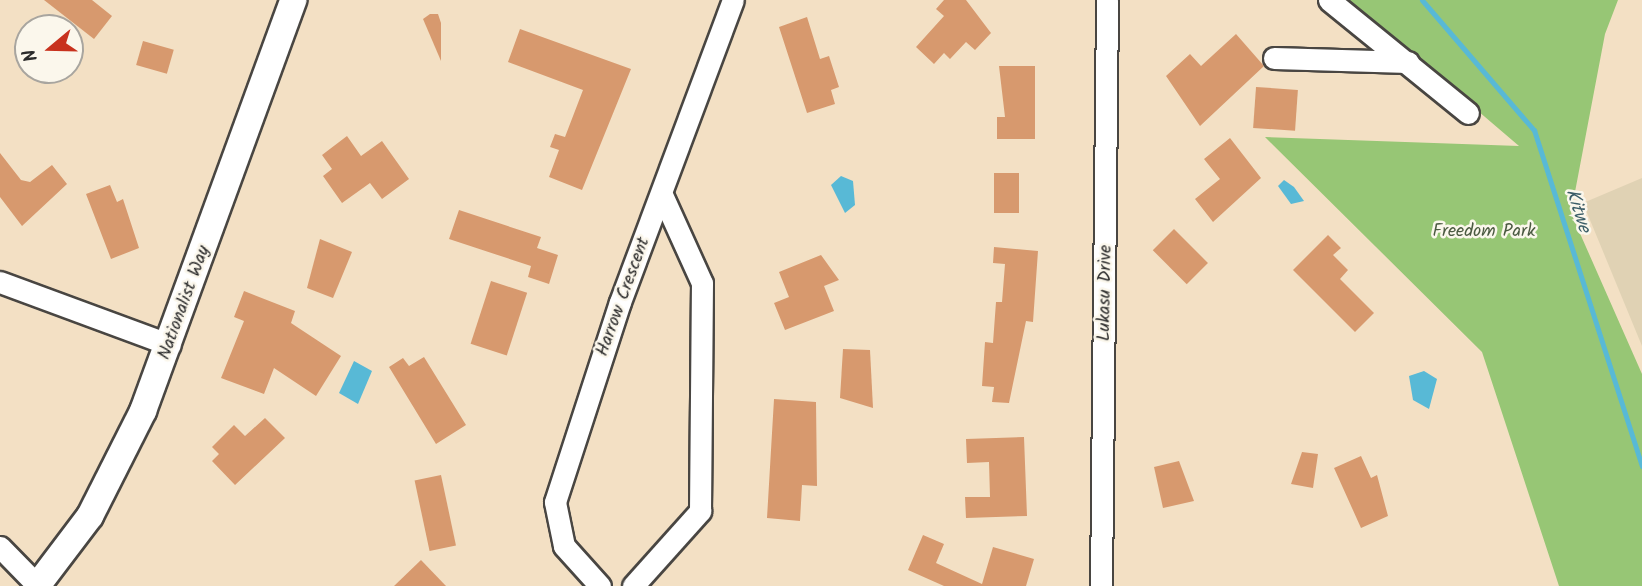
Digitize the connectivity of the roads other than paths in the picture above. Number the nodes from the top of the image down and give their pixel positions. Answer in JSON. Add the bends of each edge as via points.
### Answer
{"nodes":[{"id":1,"x":293,"y":0,"type":"edge"},
{"id":2,"x":733,"y":0,"type":"edge"},
{"id":3,"x":1107,"y":0,"type":"edge"},
{"id":4,"x":1329,"y":0,"type":"edge"},
{"id":5,"x":1274,"y":58,"type":"dead end"},
{"id":6,"x":1408,"y":62,"type":"junction"},
{"id":7,"x":1468,"y":113,"type":"dead end"},
{"id":8,"x":662,"y":195,"type":"junction"},
{"id":9,"x":0,"y":282,"type":"edge"},
{"id":10,"x":170,"y":345,"type":"junction"},
{"id":11,"x":0,"y":547,"type":"edge"},
{"id":12,"x":37,"y":586,"type":"edge"},
{"id":13,"x":600,"y":586,"type":"edge"},
{"id":14,"x":633,"y":586,"type":"edge"},
{"id":15,"x":1101,"y":586,"type":"edge"}],
"edges":[{"from":1,"to":10,"type":"street","name":"Nationalist Way"},
{"from":2,"to":8,"type":"street","name":"Harrow Crescent"},
{"from":3,"to":15,"type":"street","name":"Lukasu Drive"},
{"from":4,"to":6,"type":"street"},
{"from":5,"to":6,"type":"street"},
{"from":6,"to":7,"type":"street"},
{"from":8,"to":13,"type":"street","name":"Harrow Crescent","via":[[555,502],[564,546]]},
{"from":8,"to":14,"type":"street","via":[[702,283],[700,511]]},
{"from":9,"to":10,"type":"street"},
{"from":10,"to":12,"type":"street","name":"Nationalist Way","via":[[90,516]]},
{"from":11,"to":12,"type":"street"}]}
